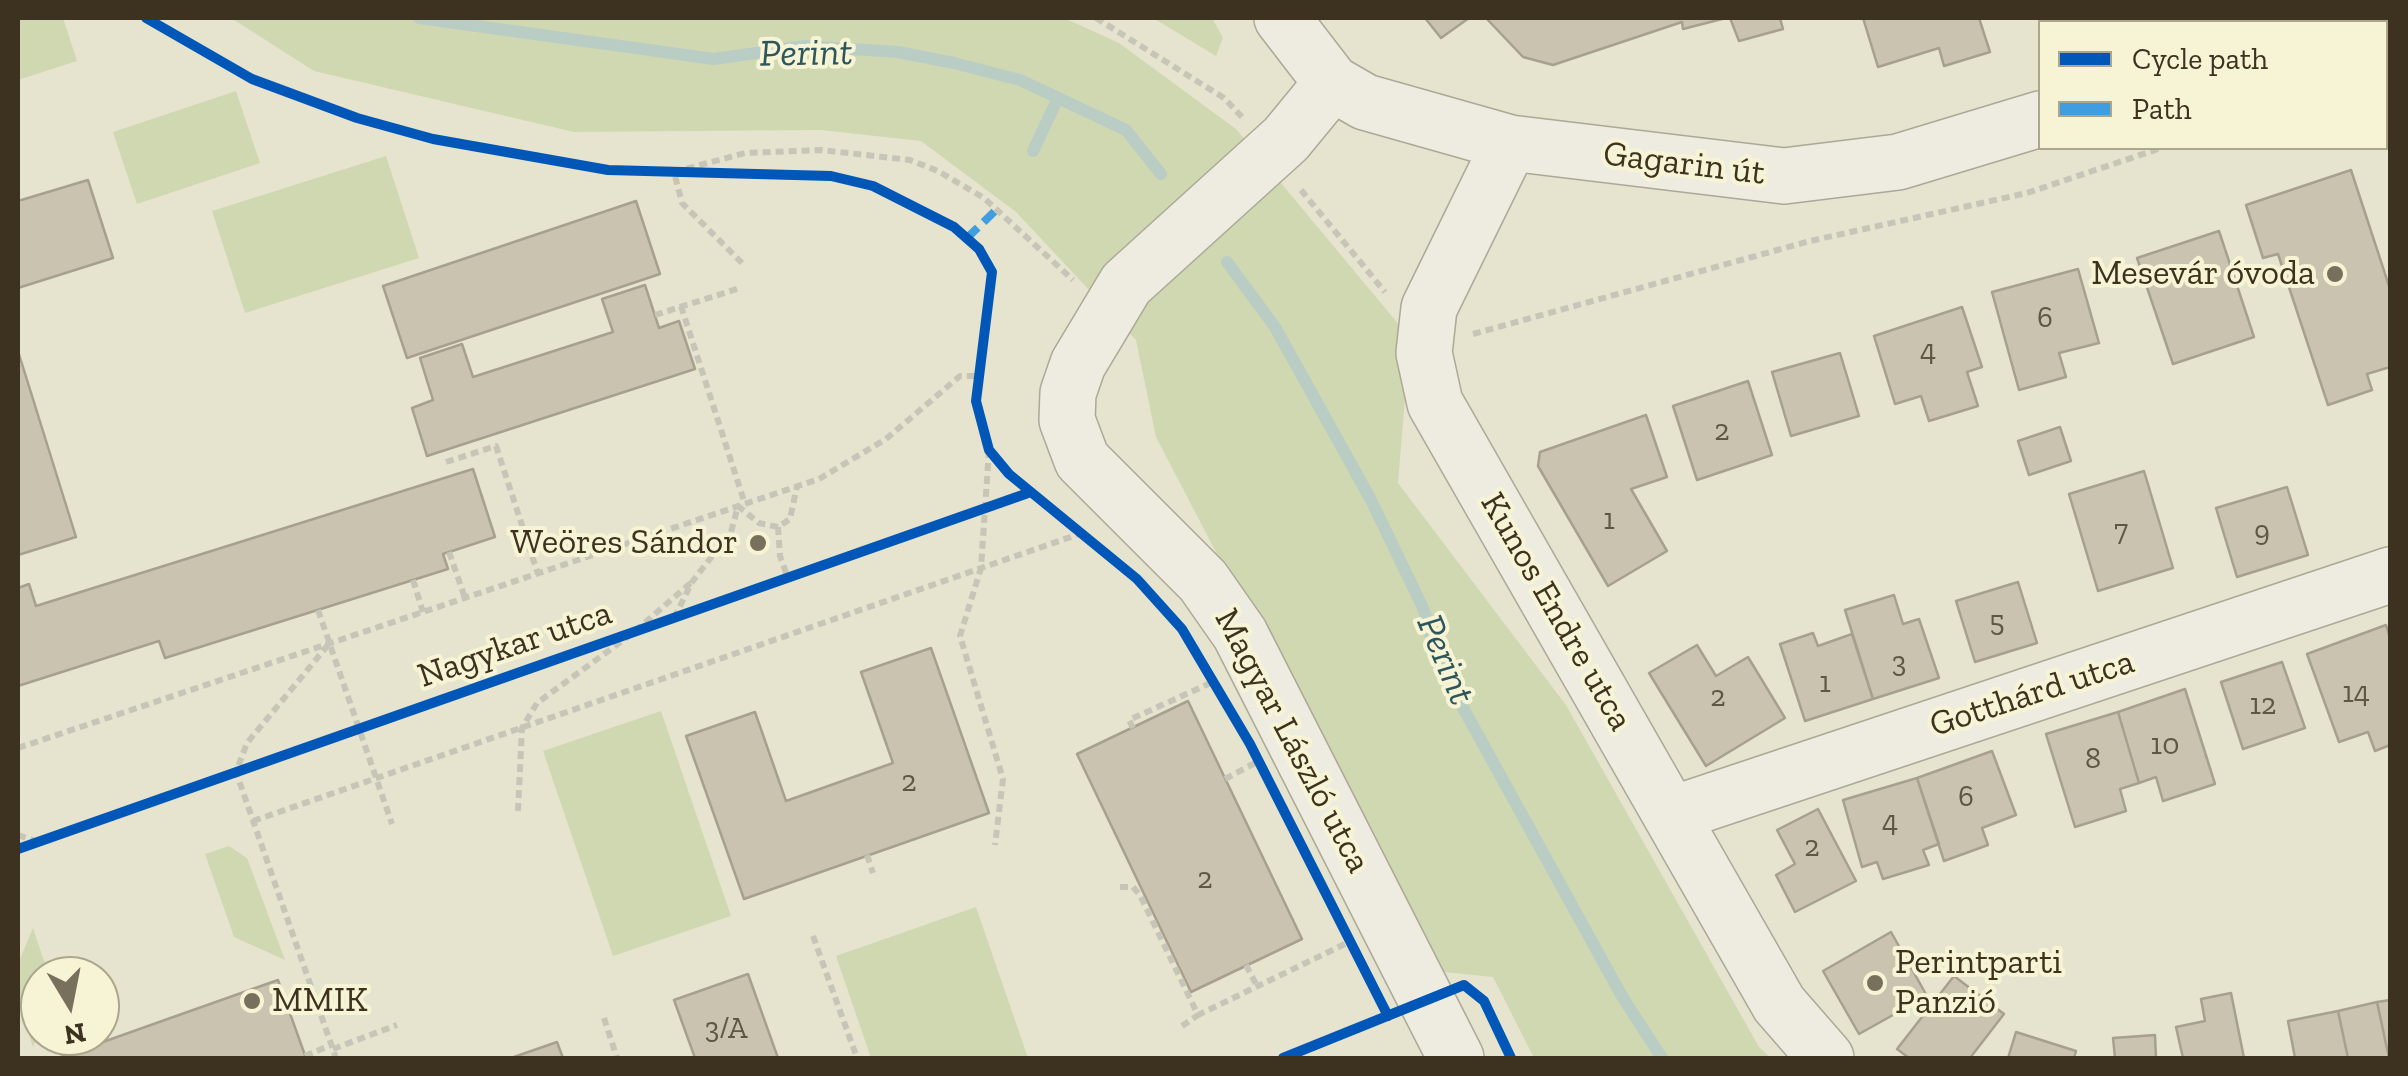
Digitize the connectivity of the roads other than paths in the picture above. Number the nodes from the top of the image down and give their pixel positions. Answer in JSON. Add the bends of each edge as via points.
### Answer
{"nodes":[{"id":1,"x":1282,"y":18,"type":"edge"},
{"id":2,"x":1332,"y":82,"type":"junction"},
{"id":3,"x":2038,"y":119,"type":"edge"},
{"id":4,"x":1510,"y":142,"type":"junction"},
{"id":5,"x":2390,"y":575,"type":"edge"},
{"id":6,"x":1672,"y":814,"type":"junction"},
{"id":7,"x":1436,"y":1052,"type":"edge"},
{"id":8,"x":1826,"y":1058,"type":"edge"}],
"edges":[{"from":1,"to":2,"type":"street"},
{"from":2,"to":4,"type":"street","name":"Gagarin út","via":[[1381,108]]},
{"from":2,"to":7,"type":"street","name":"Magyar László utca","via":[[1286,139],[1117,298],[1072,378],[1067,405],[1072,444],[1094,475],[1204,582],[1240,634]]},
{"from":3,"to":4,"type":"street","name":"Gagarin út","via":[[1898,162],[1784,176]]},
{"from":4,"to":6,"type":"street","name":"Kunos Endre utca","via":[[1429,308],[1425,342],[1435,403]]},
{"from":5,"to":6,"type":"street","name":"Gotthárd utca"},
{"from":6,"to":8,"type":"street","name":"Kunos Endre utca","via":[[1779,1004]]}]}
